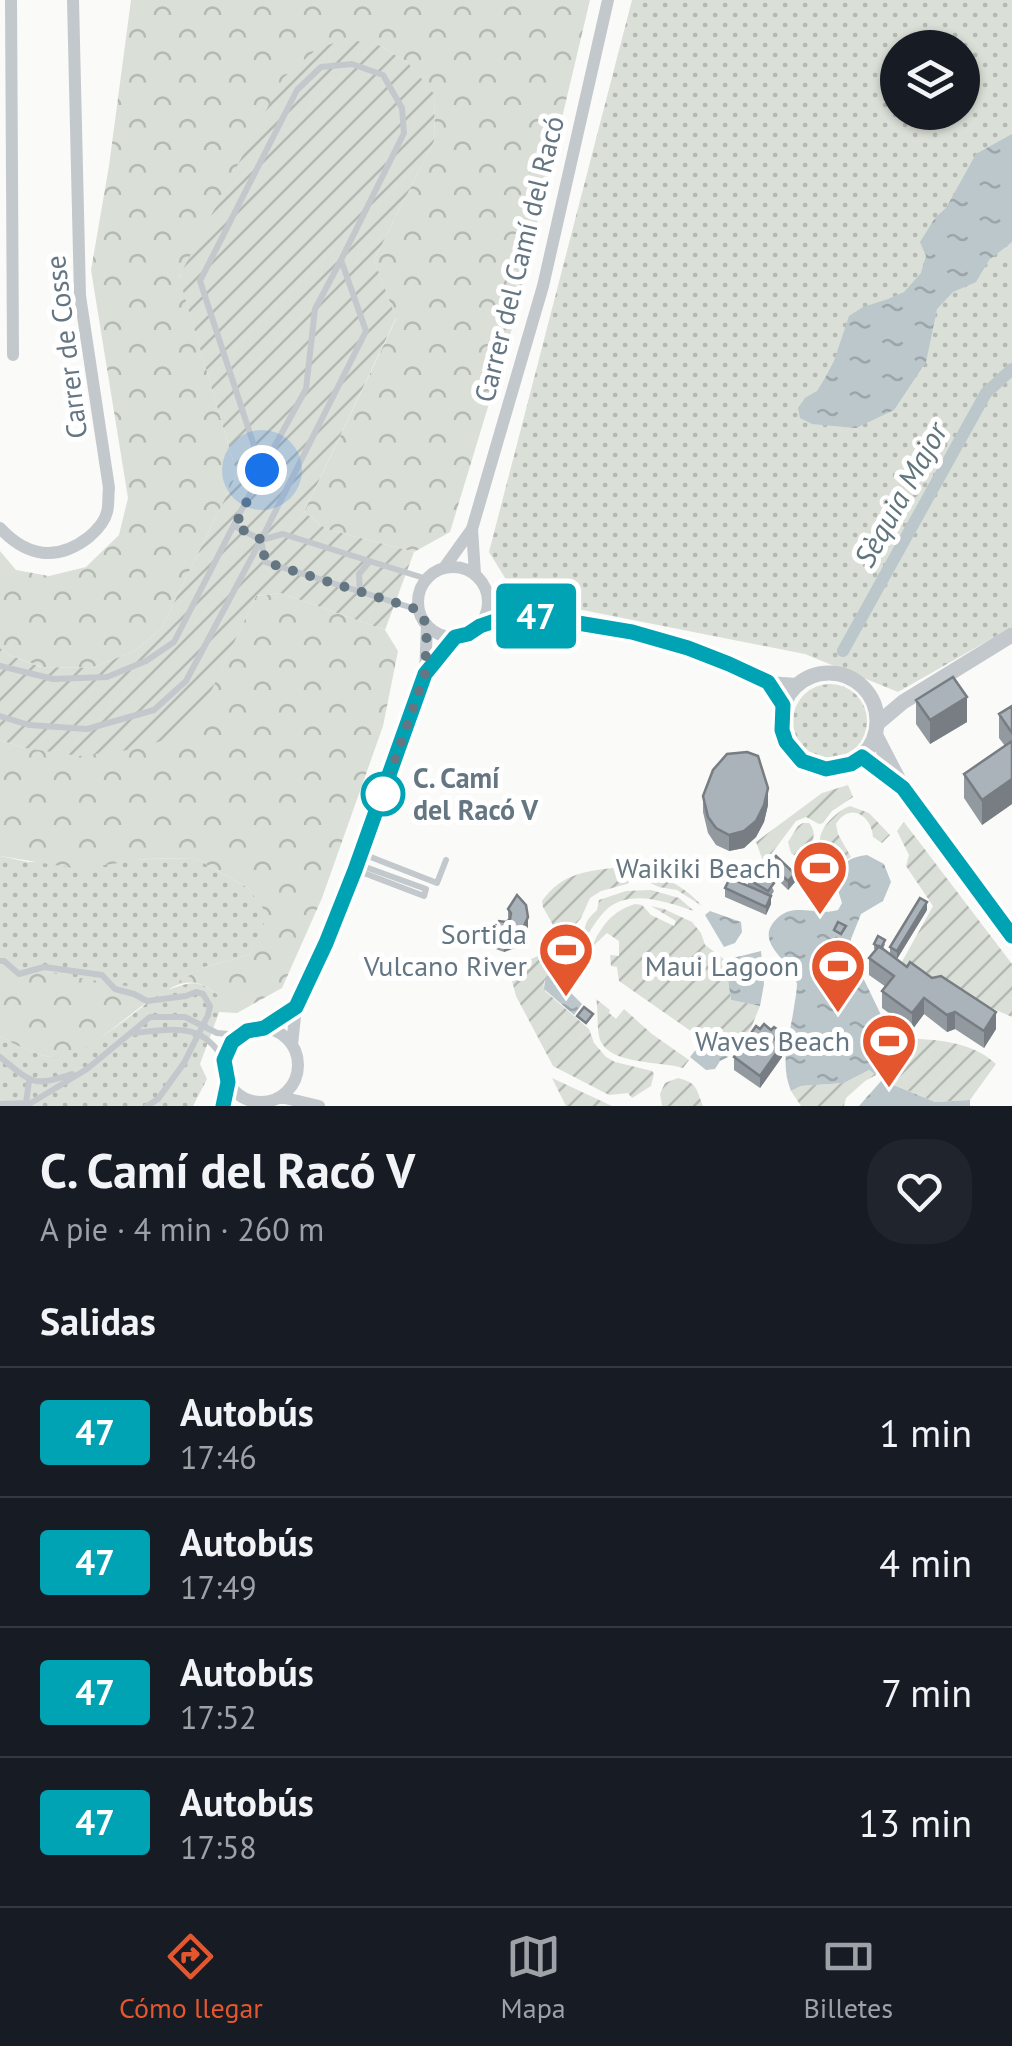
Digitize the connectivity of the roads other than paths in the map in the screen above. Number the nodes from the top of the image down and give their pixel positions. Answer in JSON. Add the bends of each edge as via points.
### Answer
{"nodes":[{"id":1,"x":11,"y":0,"type":"edge"},
{"id":2,"x":73,"y":0,"type":"edge"},
{"id":3,"x":608,"y":0,"type":"edge"},
{"id":4,"x":341,"y":260,"type":"junction"},
{"id":5,"x":13,"y":355,"type":"dead end"},
{"id":6,"x":262,"y":470,"type":"junction"},
{"id":7,"x":235,"y":526,"type":"junction"},
{"id":8,"x":0,"y":528,"type":"edge"},
{"id":9,"x":472,"y":530,"type":"junction"},
{"id":10,"x":262,"y":540,"type":"junction"},
{"id":11,"x":369,"y":562,"type":"junction"},
{"id":12,"x":444,"y":568,"type":"junction"},
{"id":13,"x":476,"y":574,"type":"junction"},
{"id":14,"x":426,"y":579,"type":"junction"},
{"id":15,"x":360,"y":592,"type":"junction"},
{"id":16,"x":487,"y":592,"type":"junction"},
{"id":17,"x":419,"y":610,"type":"junction"},
{"id":18,"x":518,"y":613,"type":"junction"},
{"id":19,"x":427,"y":626,"type":"junction"},
{"id":20,"x":480,"y":626,"type":"junction"},
{"id":21,"x":1012,"y":635,"type":"edge"},
{"id":22,"x":455,"y":637,"type":"junction"},
{"id":23,"x":0,"y":666,"type":"edge"},
{"id":24,"x":425,"y":674,"type":"junction"},
{"id":25,"x":768,"y":682,"type":"junction"},
{"id":26,"x":798,"y":684,"type":"junction"},
{"id":27,"x":872,"y":699,"type":"junction"},
{"id":28,"x":904,"y":702,"type":"junction"},
{"id":29,"x":783,"y":705,"type":"junction"},
{"id":30,"x":0,"y":716,"type":"edge"},
{"id":31,"x":876,"y":729,"type":"junction"},
{"id":32,"x":862,"y":757,"type":"junction"},
{"id":33,"x":903,"y":788,"type":"junction"},
{"id":34,"x":446,"y":860,"type":"dead end"},
{"id":35,"x":358,"y":862,"type":"junction"},
{"id":36,"x":1012,"y":936,"type":"edge"},
{"id":37,"x":0,"y":961,"type":"edge"},
{"id":38,"x":296,"y":1007,"type":"junction"},
{"id":39,"x":264,"y":1028,"type":"junction"},
{"id":40,"x":130,"y":1033,"type":"junction"},
{"id":41,"x":240,"y":1035,"type":"junction"},
{"id":42,"x":292,"y":1045,"type":"junction"},
{"id":43,"x":0,"y":1056,"type":"edge"},
{"id":44,"x":224,"y":1060,"type":"junction"},
{"id":45,"x":87,"y":1069,"type":"junction"},
{"id":46,"x":296,"y":1077,"type":"junction"},
{"id":47,"x":30,"y":1081,"type":"junction"},
{"id":48,"x":228,"y":1082,"type":"junction"},
{"id":49,"x":280,"y":1096,"type":"junction"},
{"id":50,"x":26,"y":1103,"type":"junction"},
{"id":51,"x":0,"y":1104,"type":"edge"},
{"id":52,"x":255,"y":1104,"type":"edge"},
{"id":53,"x":317,"y":1105,"type":"edge"},
{"id":54,"x":148,"y":1106,"type":"edge"},
{"id":55,"x":223,"y":1106,"type":"edge"}],
"edges":[{"from":1,"to":5,"type":"street"},
{"from":2,"to":8,"type":"street","name":"Carrer de Cosse","via":[[80,296],[109,488],[107,514],[95,533],[55,553],[36,552]]},
{"from":3,"to":9,"type":"street","name":"Carrer del Camí del Racó","via":[[543,286]]},
{"from":4,"to":6,"type":"lane","via":[[315,310],[306,388]]},
{"from":4,"to":6,"type":"lane","via":[[404,133],[402,108],[383,75],[352,64],[321,67],[297,90],[200,282]]},
{"from":4,"to":10,"type":"lane","via":[[366,331]]},
{"from":6,"to":7,"type":"lane"},
{"from":7,"to":10,"type":"lane"},
{"from":7,"to":23,"type":"lane","via":[[174,642],[146,661],[107,676],[54,680]]},
{"from":9,"to":12,"type":"street","name":"Carrer del Camí del Racó"},
{"from":9,"to":13,"type":"street","name":"Carrer del Camí del Racó"},
{"from":10,"to":11,"type":"lane","via":[[283,534]]},
{"from":10,"to":15,"type":"lane","via":[[265,562]]},
{"from":10,"to":30,"type":"lane","via":[[186,681],[154,710],[88,730]]},
{"from":11,"to":14,"type":"lane"},
{"from":11,"to":15,"type":"lane","via":[[359,574]]},
{"from":12,"to":13,"type":"street"},
{"from":12,"to":14,"type":"street"},
{"from":13,"to":16,"type":"street"},
{"from":14,"to":17,"type":"street"},
{"from":15,"to":17,"type":"lane"},
{"from":16,"to":18,"type":"street"},
{"from":16,"to":20,"type":"street"},
{"from":17,"to":19,"type":"street"},
{"from":18,"to":20,"type":"street"},
{"from":18,"to":25,"type":"street","via":[[632,632]]},
{"from":19,"to":22,"type":"street"},
{"from":19,"to":24,"type":"street"},
{"from":20,"to":22,"type":"street"},
{"from":21,"to":28,"type":"street"},
{"from":22,"to":24,"type":"street"},
{"from":24,"to":35,"type":"street"},
{"from":25,"to":26,"type":"street"},
{"from":25,"to":29,"type":"street"},
{"from":26,"to":27,"type":"street","via":[[816,674],[838,674],[858,682]]},
{"from":26,"to":29,"type":"street"},
{"from":27,"to":28,"type":"street"},
{"from":27,"to":31,"type":"street"},
{"from":28,"to":31,"type":"street"},
{"from":29,"to":32,"type":"street","via":[[782,730],[802,761],[826,769]]},
{"from":31,"to":32,"type":"street"},
{"from":31,"to":33,"type":"street"},
{"from":32,"to":33,"type":"street"},
{"from":33,"to":36,"type":"street"},
{"from":34,"to":35,"type":"lane","via":[[437,882]]},
{"from":35,"to":35,"type":"lane","via":[[424,896],[426,889]]},
{"from":35,"to":38,"type":"street"},
{"from":37,"to":54,"type":"lane","bridge":true,"via":[[19,974],[44,966],[102,975],[115,989],[147,1001],[203,994],[208,1015],[184,1063]]},
{"from":38,"to":39,"type":"street"},
{"from":38,"to":42,"type":"street"},
{"from":39,"to":41,"type":"street"},
{"from":39,"to":42,"type":"street"},
{"from":40,"to":41,"type":"lane","via":[[150,1017],[185,1018]]},
{"from":40,"to":44,"type":"lane","via":[[186,1029],[214,1042]]},
{"from":40,"to":45,"type":"lane"},
{"from":41,"to":44,"type":"street"},
{"from":42,"to":46,"type":"street"},
{"from":43,"to":47,"type":"lane"},
{"from":44,"to":48,"type":"street"},
{"from":45,"to":47,"type":"lane"},
{"from":45,"to":50,"type":"lane"},
{"from":46,"to":49,"type":"street"},
{"from":46,"to":53,"type":"street"},
{"from":47,"to":50,"type":"lane"},
{"from":48,"to":52,"type":"street"},
{"from":48,"to":55,"type":"street"},
{"from":49,"to":52,"type":"street"},
{"from":49,"to":53,"type":"street"},
{"from":50,"to":51,"type":"lane"}]}
